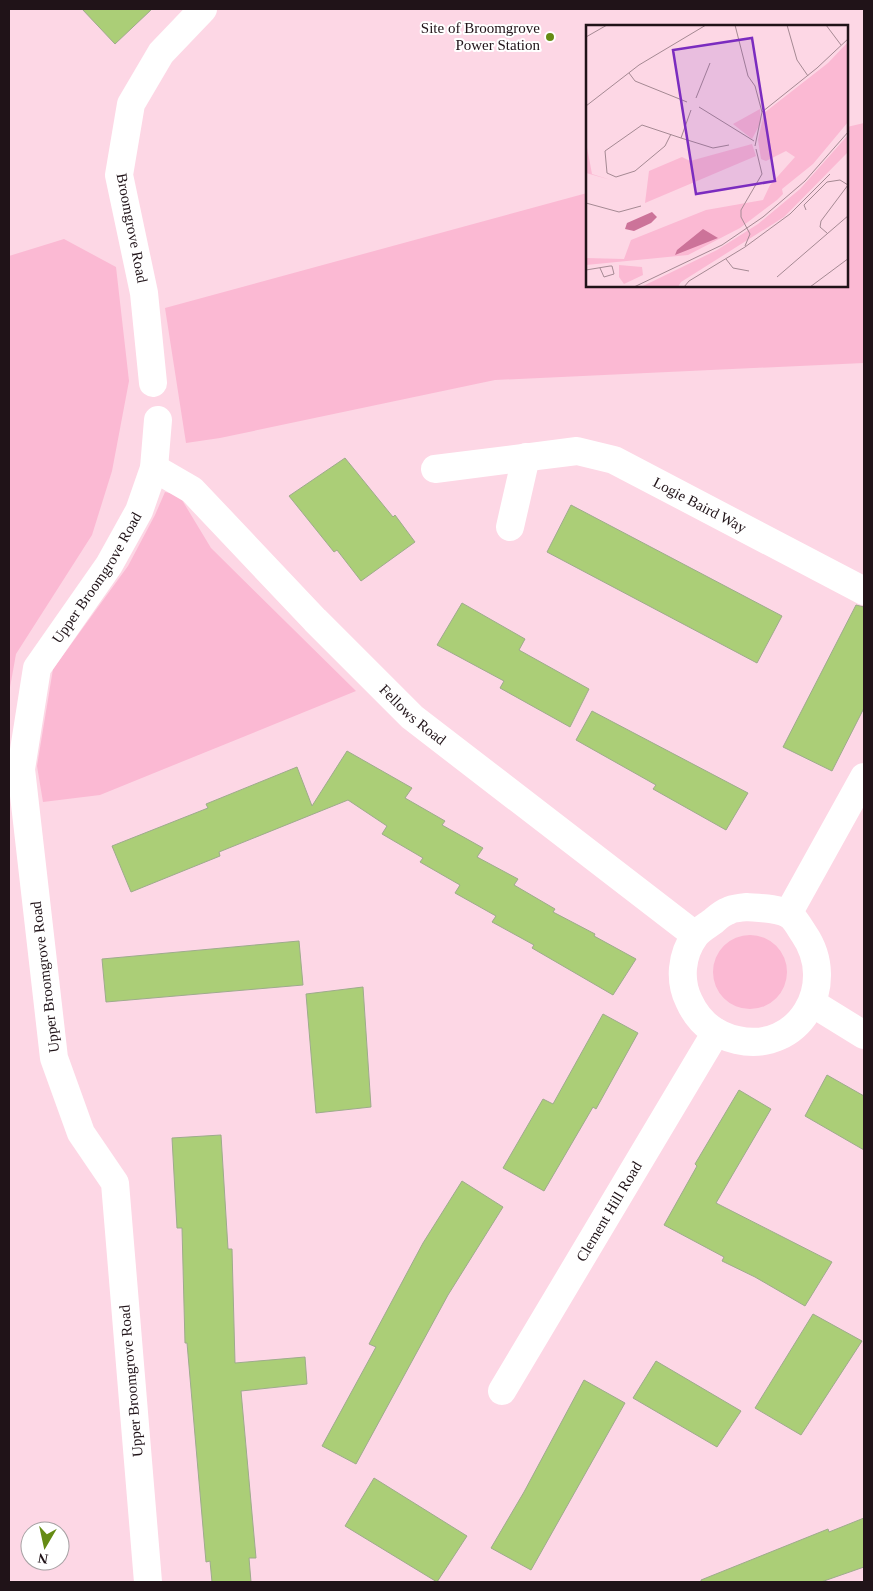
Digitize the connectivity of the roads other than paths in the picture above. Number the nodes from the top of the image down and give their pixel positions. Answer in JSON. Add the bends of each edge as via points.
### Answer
{"nodes":[{"id":1,"x":203,"y":9,"type":"edge"},
{"id":2,"x":153,"y":383,"type":"dead end"},
{"id":3,"x":158,"y":420,"type":"dead end"},
{"id":4,"x":526,"y":457,"type":"junction"},
{"id":5,"x":154,"y":468,"type":"junction"},
{"id":6,"x":435,"y":469,"type":"dead end"},
{"id":7,"x":510,"y":527,"type":"dead end"},
{"id":8,"x":864,"y":591,"type":"edge"},
{"id":9,"x":15,"y":772,"type":"edge"},
{"id":10,"x":864,"y":777,"type":"edge"},
{"id":11,"x":788,"y":914,"type":"junction"},
{"id":12,"x":695,"y":935,"type":"junction"},
{"id":13,"x":812,"y":1003,"type":"junction"},
{"id":14,"x":716,"y":1032,"type":"junction"},
{"id":15,"x":864,"y":1035,"type":"edge"},
{"id":16,"x":502,"y":1391,"type":"dead end"},
{"id":17,"x":148,"y":1582,"type":"edge"}],
"edges":[{"from":1,"to":2,"type":"street","name":"Broomgrove Road","via":[[161,53],[131,104],[119,175],[144,293]]},
{"from":3,"to":5,"type":"street","name":"Upper Broomgrove Road"},
{"from":4,"to":6,"type":"street","name":"Logie Baird Way"},
{"from":4,"to":7,"type":"street"},
{"from":4,"to":8,"type":"street","name":"Logie Baird Way","via":[[577,451],[614,460]]},
{"from":5,"to":9,"type":"street","name":"Upper Broomgrove Road","via":[[139,511],[110,564],[38,668]]},
{"from":5,"to":12,"type":"street","name":"Fellows Road","via":[[192,490],[412,717]]},
{"from":9,"to":17,"type":"street","name":"Upper Broomgrove Road","via":[[54,1058],[81,1133],[115,1183]]},
{"from":10,"to":11,"type":"street"},
{"from":11,"to":12,"type":"street","via":[[746,907],[727,911]]},
{"from":11,"to":13,"type":"street","via":[[812,945],[818,964],[818,984]]},
{"from":12,"to":14,"type":"street","via":[[686,953],[682,973],[686,994],[694,1013]]},
{"from":13,"to":14,"type":"street","via":[[801,1020],[785,1033],[766,1040],[746,1042],[726,1038]]},
{"from":13,"to":15,"type":"street"},
{"from":14,"to":16,"type":"street","name":"Clement Hill Road"}]}
